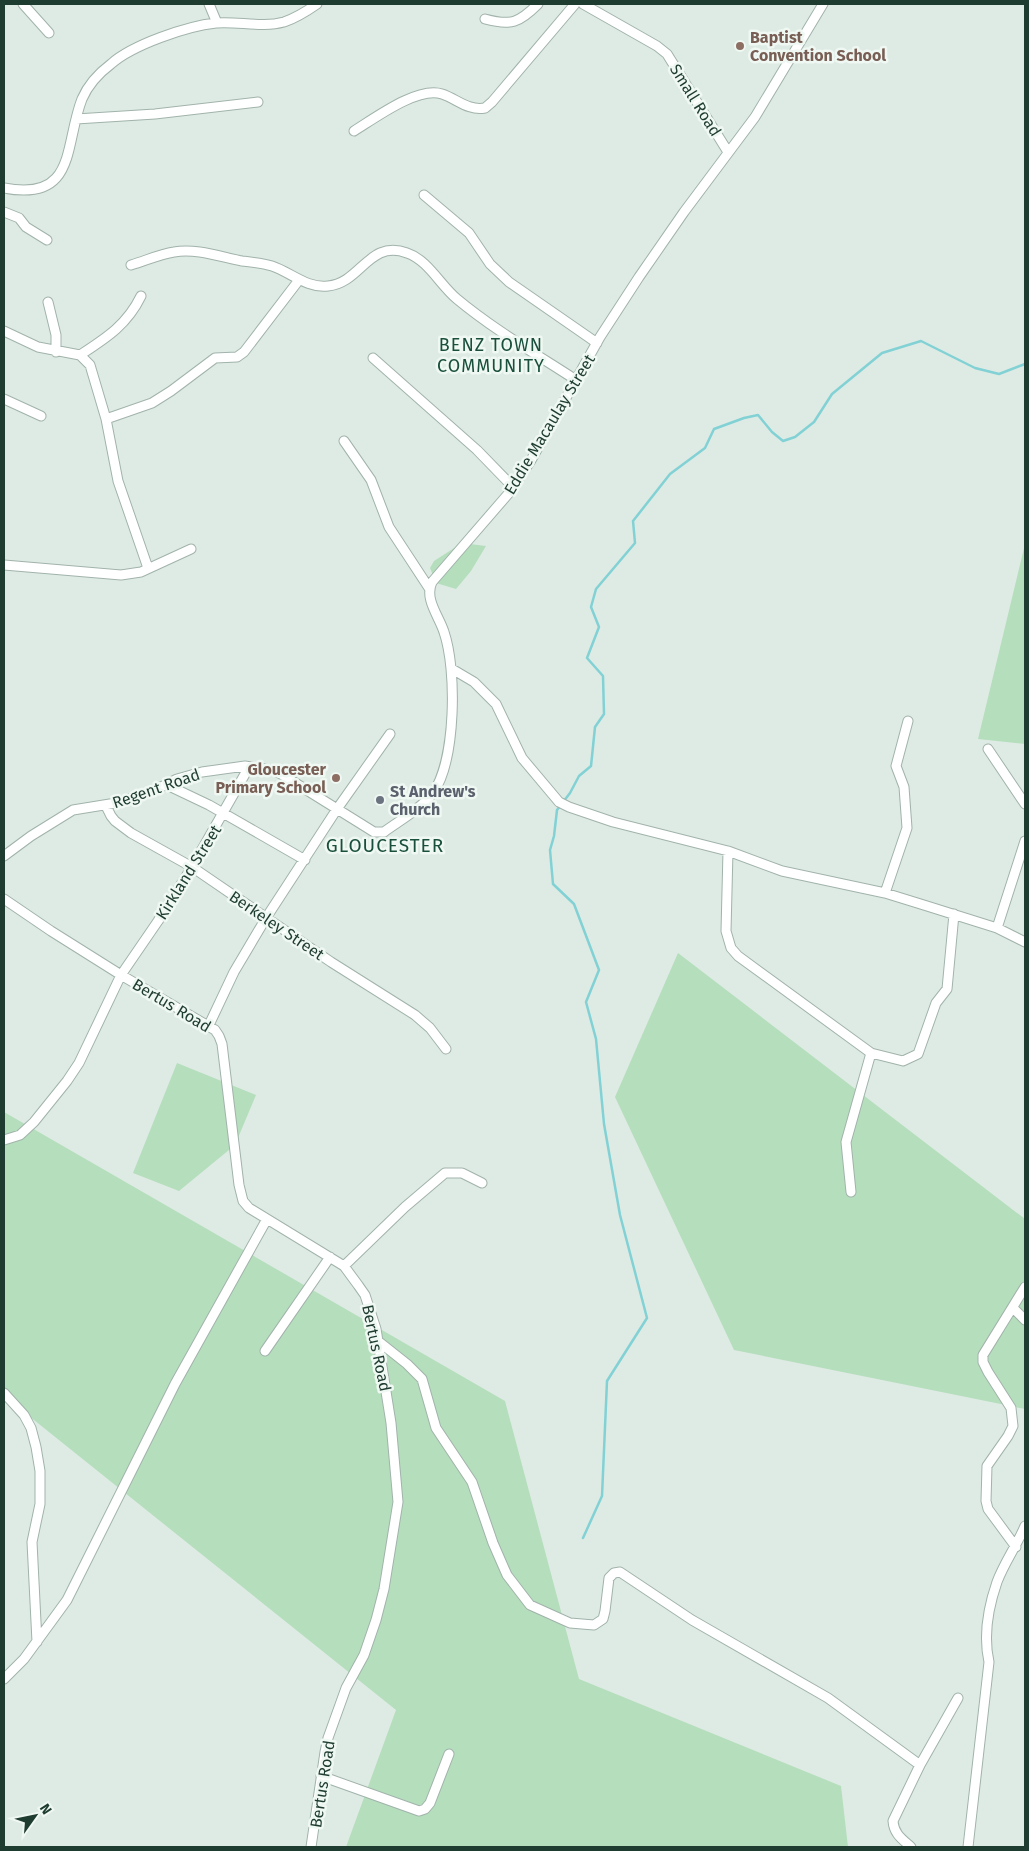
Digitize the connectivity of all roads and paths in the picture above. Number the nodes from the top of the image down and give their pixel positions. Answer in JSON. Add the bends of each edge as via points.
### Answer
{"nodes":[{"id":1,"x":23,"y":4,"type":"edge"},
{"id":2,"x":209,"y":4,"type":"edge"},
{"id":3,"x":317,"y":4,"type":"edge"},
{"id":4,"x":538,"y":4,"type":"edge"},
{"id":5,"x":575,"y":4,"type":"edge"},
{"id":6,"x":583,"y":4,"type":"edge"},
{"id":7,"x":823,"y":4,"type":"edge"},
{"id":8,"x":485,"y":20,"type":"dead end"},
{"id":9,"x":217,"y":23,"type":"junction"},
{"id":10,"x":49,"y":33,"type":"dead end"},
{"id":11,"x":258,"y":102,"type":"dead end"},
{"id":12,"x":76,"y":119,"type":"junction"},
{"id":13,"x":354,"y":131,"type":"dead end"},
{"id":14,"x":728,"y":152,"type":"junction"},
{"id":15,"x":4,"y":188,"type":"edge"},
{"id":16,"x":424,"y":195,"type":"dead end"},
{"id":17,"x":4,"y":212,"type":"edge"},
{"id":18,"x":47,"y":240,"type":"dead end"},
{"id":19,"x":131,"y":265,"type":"dead end"},
{"id":20,"x":299,"y":280,"type":"junction"},
{"id":21,"x":141,"y":296,"type":"dead end"},
{"id":22,"x":48,"y":302,"type":"dead end"},
{"id":23,"x":4,"y":331,"type":"edge"},
{"id":24,"x":597,"y":343,"type":"junction"},
{"id":25,"x":56,"y":352,"type":"junction"},
{"id":26,"x":80,"y":355,"type":"junction"},
{"id":27,"x":373,"y":358,"type":"dead end"},
{"id":28,"x":576,"y":380,"type":"junction"},
{"id":29,"x":4,"y":399,"type":"edge"},
{"id":30,"x":41,"y":416,"type":"dead end"},
{"id":31,"x":106,"y":419,"type":"junction"},
{"id":32,"x":344,"y":441,"type":"dead end"},
{"id":33,"x":513,"y":487,"type":"junction"},
{"id":34,"x":191,"y":549,"type":"dead end"},
{"id":35,"x":4,"y":565,"type":"edge"},
{"id":36,"x":148,"y":568,"type":"junction"},
{"id":37,"x":429,"y":588,"type":"junction"},
{"id":38,"x":452,"y":669,"type":"junction"},
{"id":39,"x":908,"y":721,"type":"dead end"},
{"id":40,"x":390,"y":734,"type":"dead end"},
{"id":41,"x":988,"y":749,"type":"dead end"},
{"id":42,"x":249,"y":766,"type":"junction"},
{"id":43,"x":167,"y":785,"type":"junction"},
{"id":44,"x":1025,"y":804,"type":"edge"},
{"id":45,"x":106,"y":806,"type":"junction"},
{"id":46,"x":337,"y":809,"type":"junction"},
{"id":47,"x":224,"y":813,"type":"junction"},
{"id":48,"x":1025,"y":842,"type":"edge"},
{"id":49,"x":728,"y":852,"type":"junction"},
{"id":50,"x":4,"y":856,"type":"edge"},
{"id":51,"x":304,"y":860,"type":"junction"},
{"id":52,"x":192,"y":867,"type":"junction"},
{"id":53,"x":885,"y":893,"type":"junction"},
{"id":54,"x":4,"y":899,"type":"edge"},
{"id":55,"x":954,"y":914,"type":"junction"},
{"id":56,"x":266,"y":918,"type":"junction"},
{"id":57,"x":997,"y":928,"type":"junction"},
{"id":58,"x":1025,"y":942,"type":"edge"},
{"id":59,"x":121,"y":974,"type":"junction"},
{"id":60,"x":209,"y":1025,"type":"junction"},
{"id":61,"x":446,"y":1049,"type":"dead end"},
{"id":62,"x":871,"y":1053,"type":"junction"},
{"id":63,"x":4,"y":1140,"type":"edge"},
{"id":64,"x":482,"y":1183,"type":"dead end"},
{"id":65,"x":851,"y":1192,"type":"dead end"},
{"id":66,"x":267,"y":1219,"type":"junction"},
{"id":67,"x":330,"y":1258,"type":"junction"},
{"id":68,"x":344,"y":1266,"type":"junction"},
{"id":69,"x":1025,"y":1287,"type":"edge"},
{"id":70,"x":1013,"y":1308,"type":"junction"},
{"id":71,"x":1025,"y":1320,"type":"edge"},
{"id":72,"x":378,"y":1341,"type":"junction"},
{"id":73,"x":265,"y":1351,"type":"dead end"},
{"id":74,"x":4,"y":1393,"type":"edge"},
{"id":75,"x":1025,"y":1526,"type":"edge"},
{"id":76,"x":1016,"y":1547,"type":"junction"},
{"id":77,"x":37,"y":1642,"type":"junction"},
{"id":78,"x":4,"y":1679,"type":"edge"},
{"id":79,"x":958,"y":1698,"type":"dead end"},
{"id":80,"x":449,"y":1754,"type":"dead end"},
{"id":81,"x":920,"y":1764,"type":"junction"},
{"id":82,"x":321,"y":1776,"type":"junction"},
{"id":83,"x":311,"y":1847,"type":"edge"},
{"id":84,"x":911,"y":1847,"type":"edge"},
{"id":85,"x":968,"y":1847,"type":"edge"}],
"edges":[{"from":1,"to":10,"type":"street"},
{"from":2,"to":9,"type":"street"},
{"from":3,"to":9,"type":"street","via":[[283,22]]},
{"from":4,"to":8,"type":"street","via":[[509,24]]},
{"from":5,"to":13,"type":"street","via":[[485,108],[471,108],[441,94],[427,92],[414,96]]},
{"from":6,"to":14,"type":"street","name":"Small Road","via":[[666,54]]},
{"from":7,"to":14,"type":"street","name":"Eddie Macaulay Street","via":[[755,117]]},
{"from":9,"to":12,"type":"street","via":[[189,29],[122,55],[90,86]]},
{"from":11,"to":12,"type":"street"},
{"from":12,"to":15,"type":"street","via":[[66,162],[55,180],[36,189]]},
{"from":14,"to":24,"type":"street","name":"Eddie Macaulay Street","via":[[643,271]]},
{"from":16,"to":24,"type":"street","via":[[469,233],[490,264],[509,282]]},
{"from":17,"to":18,"type":"street","via":[[19,218],[26,227]]},
{"from":19,"to":20,"type":"street","via":[[188,251],[271,266]]},
{"from":20,"to":28,"type":"street","via":[[328,287],[348,278],[383,250],[409,253],[465,305]]},
{"from":20,"to":31,"type":"street","via":[[244,352],[237,357],[215,358],[152,403]]},
{"from":21,"to":26,"type":"street","via":[[136,307],[113,333]]},
{"from":22,"to":25,"type":"street","via":[[56,335]]},
{"from":23,"to":25,"type":"street"},
{"from":24,"to":28,"type":"street","name":"Eddie Macaulay Street"},
{"from":25,"to":26,"type":"street"},
{"from":26,"to":31,"type":"street","via":[[90,365]]},
{"from":27,"to":33,"type":"street","via":[[477,450]]},
{"from":28,"to":33,"type":"street","name":"Eddie Macaulay Street"},
{"from":29,"to":30,"type":"street"},
{"from":31,"to":36,"type":"street","via":[[118,481]]},
{"from":32,"to":37,"type":"street","via":[[371,480],[389,527]]},
{"from":33,"to":37,"type":"street","name":"Eddie Macaulay Street"},
{"from":34,"to":36,"type":"street"},
{"from":35,"to":36,"type":"street","via":[[122,575]]},
{"from":37,"to":38,"type":"street","via":[[430,599],[448,641]]},
{"from":38,"to":46,"type":"street","via":[[452,710],[446,765],[431,796],[384,832],[374,832]]},
{"from":38,"to":49,"type":"street","via":[[474,682],[496,704],[522,758],[559,802],[613,822]]},
{"from":39,"to":53,"type":"street","via":[[896,766],[904,787],[907,828]]},
{"from":40,"to":46,"type":"street"},
{"from":41,"to":44,"type":"street"},
{"from":42,"to":43,"type":"street","name":"Regent Road","via":[[202,772]]},
{"from":42,"to":46,"type":"street","name":"Regent Road","via":[[282,774]]},
{"from":42,"to":47,"type":"street","name":"Kirkland Street"},
{"from":43,"to":45,"type":"street","name":"Regent Road"},
{"from":43,"to":47,"type":"street"},
{"from":45,"to":50,"type":"street","name":"Regent Road","via":[[73,810]]},
{"from":45,"to":52,"type":"street","name":"Berkeley Street","via":[[120,826]]},
{"from":46,"to":51,"type":"street"},
{"from":47,"to":51,"type":"street"},
{"from":47,"to":52,"type":"street","name":"Kirkland Street"},
{"from":48,"to":57,"type":"street"},
{"from":49,"to":53,"type":"street","via":[[782,871]]},
{"from":49,"to":62,"type":"street","via":[[726,932],[731,948]]},
{"from":51,"to":56,"type":"street"},
{"from":52,"to":56,"type":"street","name":"Berkeley Street"},
{"from":52,"to":59,"type":"street","name":"Kirkland Street"},
{"from":53,"to":55,"type":"street"},
{"from":54,"to":59,"type":"street","name":"Bertus Road"},
{"from":55,"to":57,"type":"street"},
{"from":55,"to":62,"type":"street","via":[[947,989],[936,1003],[918,1054],[903,1061]]},
{"from":56,"to":60,"type":"street","via":[[234,972]]},
{"from":56,"to":61,"type":"street","name":"Berkeley Street","via":[[415,1015]]},
{"from":57,"to":58,"type":"street"},
{"from":59,"to":60,"type":"street","name":"Bertus Road"},
{"from":59,"to":63,"type":"street","name":"Kirkland Street","via":[[67,1081],[34,1122],[20,1135]]},
{"from":60,"to":66,"type":"street","name":"Bertus Road","via":[[222,1044],[240,1194],[249,1208]]},
{"from":62,"to":65,"type":"street","via":[[846,1142]]},
{"from":64,"to":68,"type":"street","via":[[462,1173],[445,1174],[405,1207]]},
{"from":66,"to":67,"type":"street","name":"Bertus Road"},
{"from":66,"to":77,"type":"street","via":[[175,1384],[67,1600]]},
{"from":67,"to":68,"type":"street","name":"Bertus Road"},
{"from":67,"to":73,"type":"street"},
{"from":68,"to":72,"type":"street","name":"Bertus Road","via":[[365,1296]]},
{"from":69,"to":70,"type":"street"},
{"from":70,"to":71,"type":"street"},
{"from":70,"to":76,"type":"street","via":[[983,1354],[983,1362],[1011,1408],[1013,1426],[987,1466],[986,1501],[988,1509]]},
{"from":72,"to":81,"type":"street","via":[[422,1379],[436,1428],[472,1482],[507,1574],[530,1605],[570,1623],[594,1625],[603,1619],[608,1578],[614,1572],[620,1572],[692,1620],[828,1698]]},
{"from":72,"to":82,"type":"street","name":"Bertus Road","via":[[392,1423],[398,1502],[376,1620],[364,1656],[346,1688],[331,1729]]},
{"from":74,"to":77,"type":"street","via":[[31,1428],[40,1470],[40,1504],[32,1542]]},
{"from":75,"to":76,"type":"street"},
{"from":76,"to":85,"type":"street","via":[[997,1581],[985,1628],[989,1662]]},
{"from":77,"to":78,"type":"street"},
{"from":79,"to":81,"type":"street"},
{"from":80,"to":82,"type":"street","via":[[430,1803],[419,1812]]},
{"from":81,"to":84,"type":"street","via":[[893,1821],[897,1835]]},
{"from":82,"to":83,"type":"street","name":"Bertus Road"}]}
